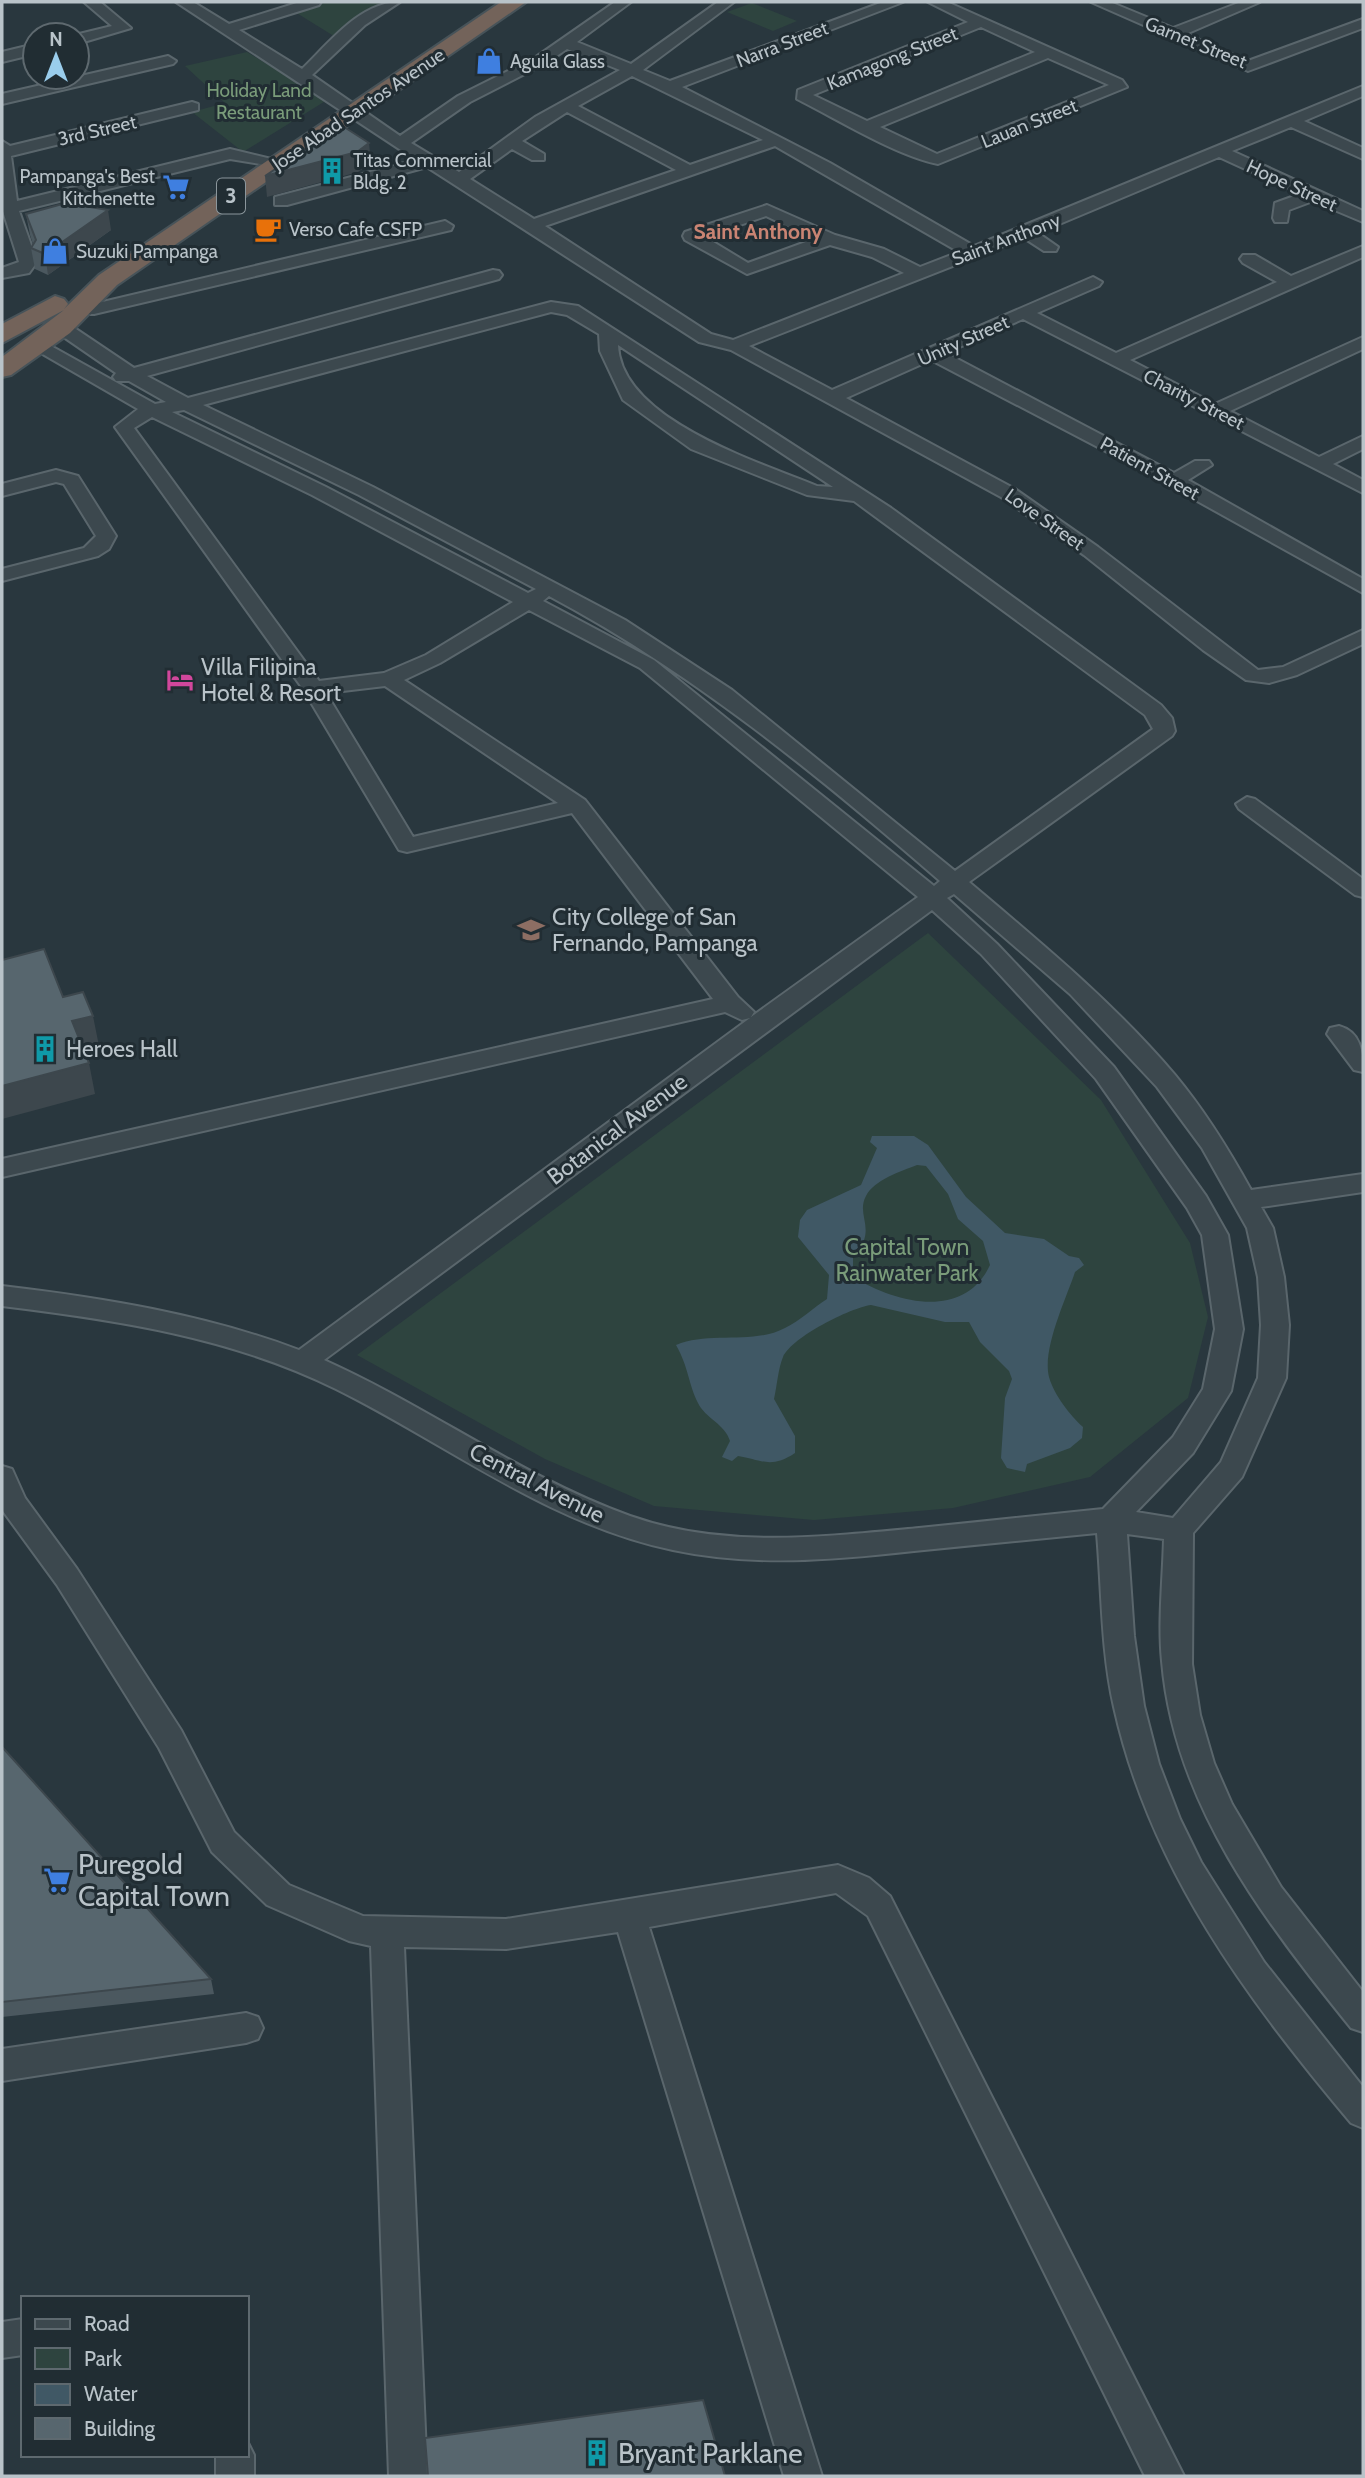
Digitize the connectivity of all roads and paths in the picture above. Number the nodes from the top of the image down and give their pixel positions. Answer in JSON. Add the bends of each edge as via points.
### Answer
{"nodes":[{"id":1,"x":91,"y":2,"type":"edge"},
{"id":2,"x":183,"y":2,"type":"edge"},
{"id":3,"x":314,"y":2,"type":"edge"},
{"id":4,"x":393,"y":2,"type":"edge"},
{"id":5,"x":492,"y":2,"type":"edge"},
{"id":6,"x":515,"y":2,"type":"edge"},
{"id":7,"x":624,"y":2,"type":"edge"},
{"id":8,"x":727,"y":2,"type":"edge"},
{"id":9,"x":847,"y":2,"type":"edge"},
{"id":10,"x":896,"y":2,"type":"edge"},
{"id":11,"x":935,"y":2,"type":"edge"},
{"id":12,"x":1098,"y":2,"type":"edge"},
{"id":13,"x":1253,"y":2,"type":"edge"},
{"id":14,"x":871,"y":11,"type":"junction"},
{"id":15,"x":981,"y":22,"type":"junction"},
{"id":16,"x":1363,"y":23,"type":"edge"},
{"id":17,"x":228,"y":29,"type":"junction"},
{"id":18,"x":1172,"y":34,"type":"junction"},
{"id":19,"x":91,"y":36,"type":"edge"},
{"id":20,"x":567,"y":43,"type":"junction"},
{"id":21,"x":21,"y":53,"type":"edge"},
{"id":22,"x":1047,"y":53,"type":"junction"},
{"id":23,"x":2,"y":57,"type":"edge"},
{"id":24,"x":168,"y":61,"type":"dead end"},
{"id":25,"x":1256,"y":65,"type":"joint"},
{"id":26,"x":634,"y":69,"type":"junction"},
{"id":27,"x":303,"y":76,"type":"junction"},
{"id":28,"x":669,"y":87,"type":"junction"},
{"id":29,"x":1363,"y":91,"type":"edge"},
{"id":30,"x":803,"y":93,"type":"joint"},
{"id":31,"x":2,"y":99,"type":"edge"},
{"id":32,"x":567,"y":106,"type":"junction"},
{"id":33,"x":192,"y":107,"type":"dead end"},
{"id":34,"x":350,"y":108,"type":"junction"},
{"id":35,"x":1284,"y":125,"type":"junction"},
{"id":36,"x":864,"y":128,"type":"junction"},
{"id":37,"x":775,"y":141,"type":"junction"},
{"id":38,"x":511,"y":142,"type":"junction"},
{"id":39,"x":400,"y":143,"type":"junction"},
{"id":40,"x":2,"y":149,"type":"edge"},
{"id":41,"x":1221,"y":152,"type":"junction"},
{"id":42,"x":1363,"y":154,"type":"edge"},
{"id":43,"x":538,"y":157,"type":"dead end"},
{"id":44,"x":938,"y":159,"type":"joint"},
{"id":45,"x":429,"y":161,"type":"junction"},
{"id":46,"x":271,"y":162,"type":"junction"},
{"id":47,"x":691,"y":171,"type":"junction"},
{"id":48,"x":460,"y":179,"type":"junction"},
{"id":49,"x":1313,"y":195,"type":"junction"},
{"id":50,"x":281,"y":201,"type":"dead end"},
{"id":51,"x":10,"y":208,"type":"junction"},
{"id":52,"x":1363,"y":217,"type":"edge"},
{"id":53,"x":1281,"y":218,"type":"dead end"},
{"id":54,"x":532,"y":225,"type":"junction"},
{"id":55,"x":445,"y":226,"type":"dead end"},
{"id":56,"x":1025,"y":232,"type":"junction"},
{"id":57,"x":829,"y":239,"type":"junction"},
{"id":58,"x":1049,"y":247,"type":"dead end"},
{"id":59,"x":1363,"y":251,"type":"edge"},
{"id":60,"x":972,"y":252,"type":"junction"},
{"id":61,"x":1249,"y":259,"type":"dead end"},
{"id":62,"x":918,"y":273,"type":"junction"},
{"id":63,"x":2,"y":274,"type":"edge"},
{"id":64,"x":493,"y":275,"type":"dead end"},
{"id":65,"x":108,"y":280,"type":"junction"},
{"id":66,"x":1093,"y":282,"type":"dead end"},
{"id":67,"x":1291,"y":283,"type":"junction"},
{"id":68,"x":81,"y":309,"type":"junction"},
{"id":69,"x":1024,"y":313,"type":"junction"},
{"id":70,"x":35,"y":318,"type":"junction"},
{"id":71,"x":61,"y":327,"type":"junction"},
{"id":72,"x":607,"y":332,"type":"junction"},
{"id":73,"x":2,"y":335,"type":"edge"},
{"id":74,"x":2,"y":342,"type":"edge"},
{"id":75,"x":1363,"y":342,"type":"edge"},
{"id":76,"x":36,"y":345,"type":"junction"},
{"id":77,"x":735,"y":345,"type":"junction"},
{"id":78,"x":934,"y":354,"type":"junction"},
{"id":79,"x":2,"y":355,"type":"edge"},
{"id":80,"x":1117,"y":359,"type":"junction"},
{"id":81,"x":2,"y":369,"type":"edge"},
{"id":82,"x":130,"y":374,"type":"junction"},
{"id":83,"x":104,"y":383,"type":"junction"},
{"id":84,"x":832,"y":397,"type":"junction"},
{"id":85,"x":187,"y":404,"type":"junction"},
{"id":86,"x":151,"y":410,"type":"junction"},
{"id":87,"x":1215,"y":411,"type":"junction"},
{"id":88,"x":1363,"y":442,"type":"edge"},
{"id":89,"x":1321,"y":463,"type":"junction"},
{"id":90,"x":1202,"y":465,"type":"dead end"},
{"id":91,"x":1173,"y":481,"type":"junction"},
{"id":92,"x":1363,"y":486,"type":"edge"},
{"id":93,"x":2,"y":490,"type":"edge"},
{"id":94,"x":859,"y":495,"type":"junction"},
{"id":95,"x":2,"y":575,"type":"edge"},
{"id":96,"x":1363,"y":587,"type":"edge"},
{"id":97,"x":549,"y":589,"type":"junction"},
{"id":98,"x":528,"y":601,"type":"junction"},
{"id":99,"x":1363,"y":636,"type":"edge"},
{"id":100,"x":1343,"y":646,"type":"junction"},
{"id":101,"x":1363,"y":659,"type":"edge"},
{"id":102,"x":389,"y":679,"type":"junction"},
{"id":103,"x":313,"y":688,"type":"junction"},
{"id":104,"x":1247,"y":804,"type":"dead end"},
{"id":105,"x":577,"y":805,"type":"junction"},
{"id":106,"x":955,"y":883,"type":"junction"},
{"id":107,"x":1363,"y":890,"type":"edge"},
{"id":108,"x":933,"y":898,"type":"junction"},
{"id":109,"x":729,"y":1003,"type":"junction"},
{"id":110,"x":758,"y":1024,"type":"junction"},
{"id":111,"x":1339,"y":1034,"type":"dead end"},
{"id":112,"x":1363,"y":1064,"type":"edge"},
{"id":113,"x":2,"y":1168,"type":"edge"},
{"id":114,"x":1363,"y":1182,"type":"edge"},
{"id":115,"x":1246,"y":1200,"type":"junction"},
{"id":116,"x":2,"y":1296,"type":"edge"},
{"id":117,"x":302,"y":1362,"type":"junction"},
{"id":118,"x":2,"y":1477,"type":"edge"},
{"id":119,"x":1111,"y":1520,"type":"junction"},
{"id":120,"x":1179,"y":1530,"type":"junction"},
{"id":121,"x":629,"y":1916,"type":"junction"},
{"id":122,"x":387,"y":1932,"type":"junction"},
{"id":123,"x":1363,"y":2017,"type":"edge"},
{"id":124,"x":246,"y":2028,"type":"dead end"},
{"id":125,"x":2,"y":2065,"type":"edge"},
{"id":126,"x":1363,"y":2112,"type":"edge"},
{"id":127,"x":21,"y":2337,"type":"edge"},
{"id":128,"x":2,"y":2340,"type":"edge"},
{"id":129,"x":235,"y":2457,"type":"edge"},
{"id":130,"x":236,"y":2476,"type":"edge"},
{"id":131,"x":408,"y":2476,"type":"edge"},
{"id":132,"x":803,"y":2476,"type":"edge"},
{"id":133,"x":1165,"y":2476,"type":"edge"}],
"edges":[{"from":1,"to":19,"type":"street","via":[[124,28]]},
{"from":2,"to":17,"type":"street"},
{"from":3,"to":17,"type":"street"},
{"from":4,"to":27,"type":"street","via":[[360,22]]},
{"from":5,"to":34,"type":"highway","name":"Jose Abad Santos Avenue","number":"3"},
{"from":6,"to":34,"type":"highway","name":"Jose Abad Santos Avenue","number":"3"},
{"from":7,"to":20,"type":"street"},
{"from":8,"to":26,"type":"street"},
{"from":9,"to":14,"type":"street"},
{"from":10,"to":14,"type":"street","name":"Narra Street"},
{"from":11,"to":15,"type":"street"},
{"from":12,"to":18,"type":"street","name":"Garnet Street"},
{"from":13,"to":18,"type":"street"},
{"from":14,"to":28,"type":"street","name":"Narra Street"},
{"from":15,"to":22,"type":"street"},
{"from":15,"to":30,"type":"street","name":"Kamagong Street"},
{"from":16,"to":25,"type":"street"},
{"from":17,"to":27,"type":"street"},
{"from":18,"to":25,"type":"street","name":"Garnet Street","via":[[1248,66]]},
{"from":20,"to":26,"type":"street"},
{"from":20,"to":39,"type":"street","via":[[464,99]]},
{"from":21,"to":23,"type":"street"},
{"from":22,"to":36,"type":"street"},
{"from":22,"to":44,"type":"street","name":"Lauan Street","via":[[1119,87]]},
{"from":24,"to":31,"type":"street"},
{"from":26,"to":28,"type":"street"},
{"from":26,"to":32,"type":"street"},
{"from":27,"to":34,"type":"street"},
{"from":28,"to":37,"type":"street"},
{"from":29,"to":35,"type":"street"},
{"from":30,"to":36,"type":"street"},
{"from":32,"to":38,"type":"street"},
{"from":32,"to":47,"type":"street"},
{"from":33,"to":40,"type":"street","name":"3rd Street"},
{"from":34,"to":39,"type":"street"},
{"from":34,"to":46,"type":"highway","name":"Jose Abad Santos Avenue","number":"3"},
{"from":35,"to":41,"type":"street","name":"Saint Anthony"},
{"from":35,"to":42,"type":"street"},
{"from":36,"to":44,"type":"street"},
{"from":37,"to":47,"type":"street"},
{"from":37,"to":60,"type":"street"},
{"from":38,"to":43,"type":"street"},
{"from":38,"to":48,"type":"street"},
{"from":39,"to":45,"type":"street"},
{"from":40,"to":51,"type":"street"},
{"from":41,"to":49,"type":"street","name":"Hope Street"},
{"from":41,"to":56,"type":"street","name":"Saint Anthony"},
{"from":45,"to":48,"type":"street"},
{"from":45,"to":50,"type":"street"},
{"from":46,"to":51,"type":"street","via":[[230,154]]},
{"from":46,"to":65,"type":"highway","name":"Jose Abad Santos Avenue","number":"3"},
{"from":46,"to":70,"type":"highway","name":"Jose Abad Santos Avenue","number":"3"},
{"from":47,"to":54,"type":"street"},
{"from":48,"to":54,"type":"street"},
{"from":49,"to":52,"type":"street","name":"Hope Street"},
{"from":49,"to":53,"type":"street","via":[[1281,207]]},
{"from":51,"to":63,"type":"street","via":[[28,262],[23,269]]},
{"from":54,"to":77,"type":"street","name":"Love Street","via":[[705,338]]},
{"from":55,"to":68,"type":"street"},
{"from":56,"to":58,"type":"street"},
{"from":56,"to":60,"type":"street","name":"Saint Anthony"},
{"from":57,"to":57,"type":"street","via":[[762,210],[691,236],[747,269]]},
{"from":57,"to":62,"type":"street","via":[[878,253]]},
{"from":59,"to":67,"type":"street"},
{"from":60,"to":62,"type":"street","name":"Saint Anthony"},
{"from":61,"to":67,"type":"street"},
{"from":62,"to":77,"type":"street","name":"Saint Anthony"},
{"from":64,"to":82,"type":"street"},
{"from":65,"to":68,"type":"highway","name":"Jose Abad Santos Avenue","number":"3"},
{"from":65,"to":79,"type":"highway","number":"3"},
{"from":66,"to":69,"type":"street","name":"Unity Street"},
{"from":67,"to":80,"type":"street"},
{"from":68,"to":71,"type":"highway","name":"Jose Abad Santos Avenue","number":"3"},
{"from":69,"to":78,"type":"street","name":"Unity Street"},
{"from":69,"to":80,"type":"street","name":"Charity Street"},
{"from":70,"to":73,"type":"highway","name":"Jose Abad Santos Avenue","number":"3"},
{"from":70,"to":74,"type":"highway","number":"3"},
{"from":71,"to":76,"type":"highway","name":"Jose Abad Santos Avenue","number":"3"},
{"from":71,"to":82,"type":"street"},
{"from":72,"to":85,"type":"street","via":[[572,310],[551,307]]},
{"from":72,"to":94,"type":"street"},
{"from":72,"to":94,"type":"street","via":[[609,351],[629,396],[698,445],[814,491]]},
{"from":75,"to":87,"type":"street"},
{"from":76,"to":81,"type":"highway","name":"Jose Abad Santos Avenue","number":"3"},
{"from":76,"to":83,"type":"street"},
{"from":77,"to":84,"type":"street","name":"Love Street"},
{"from":78,"to":84,"type":"street","name":"Unity Street"},
{"from":78,"to":91,"type":"street","name":"Patient Street"},
{"from":80,"to":87,"type":"street","name":"Charity Street"},
{"from":82,"to":83,"type":"street"},
{"from":82,"to":85,"type":"street"},
{"from":83,"to":86,"type":"street"},
{"from":84,"to":100,"type":"street","name":"Love Street","via":[[1009,493],[1254,677],[1290,671]]},
{"from":85,"to":86,"type":"street"},
{"from":85,"to":97,"type":"street","via":[[366,491]]},
{"from":86,"to":98,"type":"street","via":[[319,491]]},
{"from":86,"to":103,"type":"street","via":[[124,427]]},
{"from":87,"to":89,"type":"street","name":"Charity Street"},
{"from":88,"to":89,"type":"street"},
{"from":89,"to":92,"type":"street","name":"Charity Street"},
{"from":90,"to":91,"type":"street"},
{"from":91,"to":96,"type":"street","name":"Patient Street"},
{"from":93,"to":95,"type":"street","via":[[56,475],[71,480],[106,536],[91,552]]},
{"from":94,"to":106,"type":"street","name":"Botanical Avenue","via":[[1153,710],[1164,724],[1164,731]]},
{"from":97,"to":98,"type":"street"},
{"from":97,"to":106,"type":"street","via":[[618,624],[725,694]]},
{"from":98,"to":102,"type":"street","via":[[433,659]]},
{"from":98,"to":108,"type":"street","via":[[647,664]]},
{"from":99,"to":100,"type":"street"},
{"from":100,"to":101,"type":"street"},
{"from":102,"to":103,"type":"street"},
{"from":102,"to":105,"type":"street"},
{"from":103,"to":105,"type":"street","via":[[407,845]]},
{"from":104,"to":107,"type":"street"},
{"from":105,"to":109,"type":"street"},
{"from":106,"to":108,"type":"street","name":"Botanical Avenue"},
{"from":106,"to":115,"type":"street","via":[[1078,988],[1166,1081],[1212,1143]]},
{"from":108,"to":110,"type":"street","name":"Botanical Avenue"},
{"from":108,"to":119,"type":"street","via":[[1021,981],[1105,1073],[1215,1235],[1229,1329],[1217,1391],[1183,1445]]},
{"from":109,"to":110,"type":"street"},
{"from":109,"to":113,"type":"street"},
{"from":110,"to":117,"type":"street","name":"Botanical Avenue"},
{"from":111,"to":112,"type":"street"},
{"from":114,"to":115,"type":"street"},
{"from":115,"to":120,"type":"street","via":[[1259,1228],[1271,1277],[1275,1325],[1272,1378],[1232,1469]]},
{"from":116,"to":117,"type":"street","name":"Central Avenue","via":[[108,1310],[199,1329]]},
{"from":117,"to":119,"type":"street","name":"Central Avenue","via":[[567,1503],[624,1526],[678,1540],[729,1548],[822,1549]]},
{"from":118,"to":122,"type":"street","via":[[13,1503],[67,1577],[170,1739],[223,1842],[278,1895],[361,1931]]},
{"from":119,"to":120,"type":"street","name":"Central Avenue"},
{"from":119,"to":126,"type":"street","via":[[1128,1705],[1170,1835],[1244,1963]]},
{"from":120,"to":123,"type":"street","via":[[1177,1663],[1185,1718],[1199,1765],[1250,1869],[1286,1925]]},
{"from":121,"to":122,"type":"street","via":[[506,1934]]},
{"from":121,"to":132,"type":"street"},
{"from":121,"to":133,"type":"street","via":[[838,1879],[879,1906]]},
{"from":122,"to":131,"type":"street"},
{"from":124,"to":125,"type":"street"},
{"from":127,"to":128,"type":"street"},
{"from":129,"to":130,"type":"street"}]}
